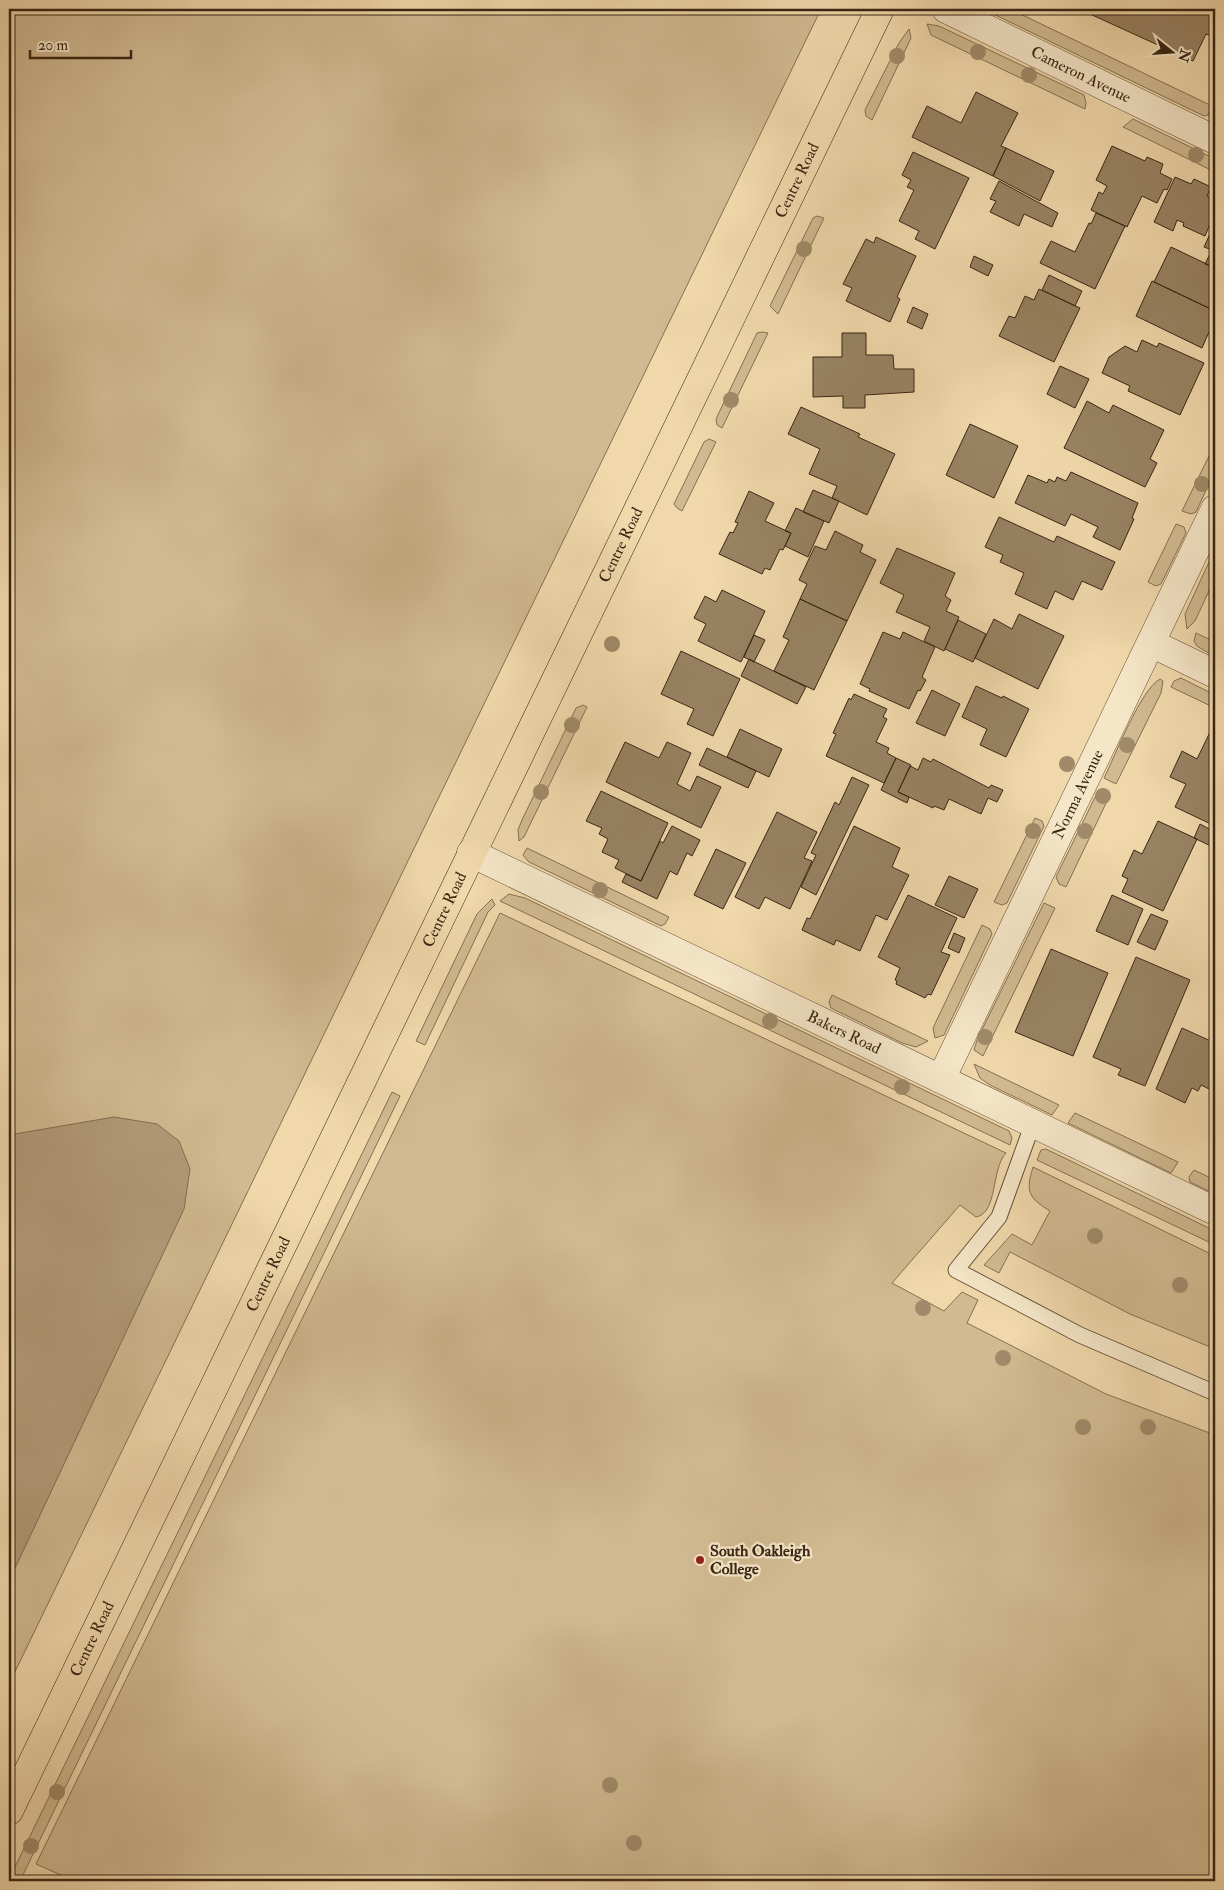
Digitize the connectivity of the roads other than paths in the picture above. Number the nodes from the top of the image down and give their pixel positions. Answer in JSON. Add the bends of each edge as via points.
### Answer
{"nodes":[{"id":1,"x":880,"y":9,"type":"edge"},
{"id":2,"x":946,"y":9,"type":"edge"},
{"id":3,"x":1215,"y":140,"type":"edge"},
{"id":4,"x":1215,"y":509,"type":"edge"},
{"id":5,"x":1151,"y":643,"type":"junction"},
{"id":6,"x":1215,"y":674,"type":"edge"},
{"id":7,"x":471,"y":853,"type":"junction"},
{"id":8,"x":941,"y":1079,"type":"junction"},
{"id":9,"x":1033,"y":1123,"type":"junction"},
{"id":10,"x":1215,"y":1211,"type":"edge"},
{"id":11,"x":1215,"y":1394,"type":"edge"},
{"id":12,"x":10,"y":1805,"type":"edge"}],
"edges":[{"from":1,"to":7,"type":"main road","name":"Centre Road"},
{"from":2,"to":3,"type":"street","name":"Cameron Avenue"},
{"from":4,"to":5,"type":"street","name":"Norma Avenue"},
{"from":5,"to":6,"type":"street"},
{"from":5,"to":8,"type":"street","name":"Norma Avenue"},
{"from":7,"to":8,"type":"street","name":"Bakers Road"},
{"from":7,"to":12,"type":"main road","name":"Centre Road"},
{"from":8,"to":9,"type":"street","name":"Bakers Road"},
{"from":9,"to":10,"type":"street","name":"Bakers Road"},
{"from":9,"to":11,"type":"lane","via":[[999,1217],[956,1270],[1080,1335]]}]}
